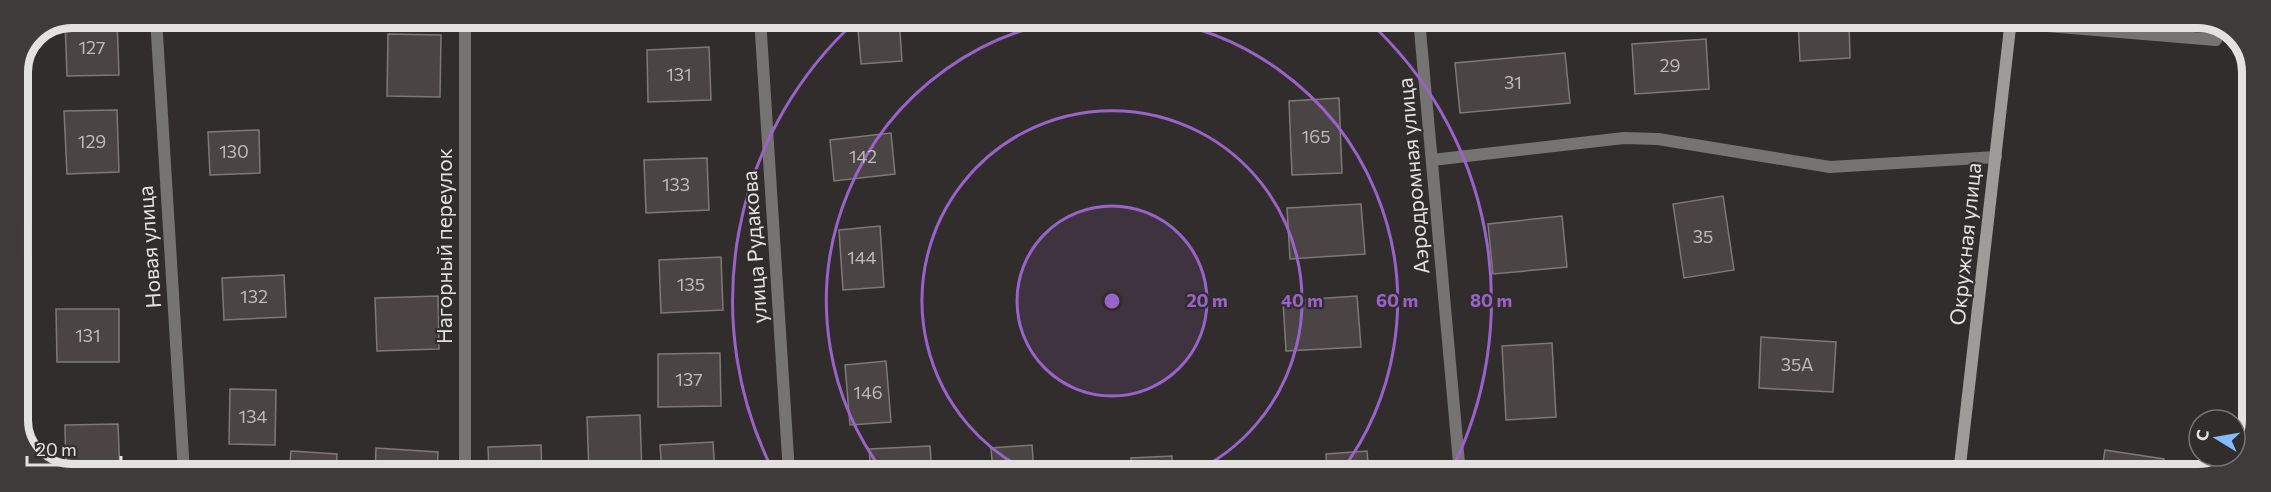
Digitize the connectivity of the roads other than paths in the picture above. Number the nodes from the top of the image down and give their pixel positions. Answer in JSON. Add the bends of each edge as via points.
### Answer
{"nodes":[{"id":1,"x":157,"y":28,"type":"edge"},
{"id":2,"x":465,"y":28,"type":"edge"},
{"id":3,"x":761,"y":28,"type":"edge"},
{"id":4,"x":1420,"y":28,"type":"edge"},
{"id":5,"x":2010,"y":28,"type":"edge"},
{"id":6,"x":2087,"y":28,"type":"edge"},
{"id":7,"x":2217,"y":32,"type":"edge"},
{"id":8,"x":1996,"y":157,"type":"junction"},
{"id":9,"x":1432,"y":160,"type":"junction"},
{"id":10,"x":183,"y":464,"type":"edge"},
{"id":11,"x":465,"y":464,"type":"edge"},
{"id":12,"x":788,"y":464,"type":"edge"},
{"id":13,"x":1459,"y":464,"type":"edge"},
{"id":14,"x":1960,"y":464,"type":"edge"}],
"edges":[{"from":1,"to":10,"type":"street","name":"Новая улица"},
{"from":2,"to":11,"type":"street","name":"Нагорный переулок"},
{"from":3,"to":12,"type":"street","name":"улица Рудакова"},
{"from":4,"to":9,"type":"street","name":"Аэродромная улица"},
{"from":5,"to":8,"type":"main road","name":"Окружная улица"},
{"from":6,"to":7,"type":"street","via":[[2216,40]]},
{"from":8,"to":9,"type":"street","via":[[1830,167],[1658,139],[1624,138]]},
{"from":8,"to":14,"type":"main road","name":"Окружная улица"},
{"from":9,"to":13,"type":"street","name":"Аэродромная улица"}]}
